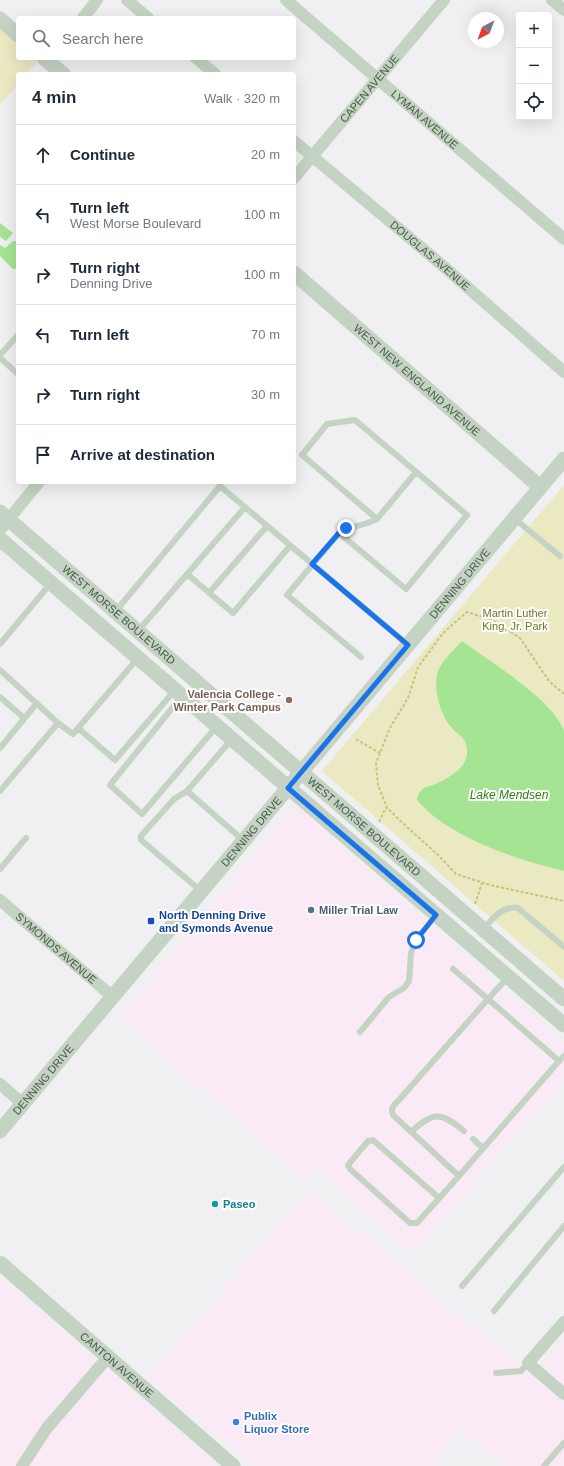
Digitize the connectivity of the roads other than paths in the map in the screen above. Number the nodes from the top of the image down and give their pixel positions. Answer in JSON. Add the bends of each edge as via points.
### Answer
{"nodes":[{"id":1,"x":97,"y":0,"type":"edge"},
{"id":2,"x":127,"y":0,"type":"edge"},
{"id":3,"x":286,"y":0,"type":"edge"},
{"id":4,"x":444,"y":0,"type":"edge"},
{"id":5,"x":552,"y":0,"type":"edge"},
{"id":6,"x":564,"y":10,"type":"edge"},
{"id":7,"x":85,"y":16,"type":"edge"},
{"id":8,"x":146,"y":16,"type":"edge"},
{"id":9,"x":0,"y":19,"type":"edge"},
{"id":10,"x":16,"y":33,"type":"edge"},
{"id":11,"x":48,"y":60,"type":"edge"},
{"id":12,"x":198,"y":60,"type":"edge"},
{"id":13,"x":61,"y":72,"type":"edge"},
{"id":14,"x":213,"y":72,"type":"edge"},
{"id":15,"x":377,"y":79,"type":"junction"},
{"id":16,"x":296,"y":143,"type":"edge"},
{"id":17,"x":312,"y":156,"type":"junction"},
{"id":18,"x":296,"y":176,"type":"edge"},
{"id":19,"x":564,"y":240,"type":"edge"},
{"id":20,"x":296,"y":274,"type":"edge"},
{"id":21,"x":16,"y":337,"type":"edge"},
{"id":22,"x":0,"y":356,"type":"edge"},
{"id":23,"x":16,"y":372,"type":"edge"},
{"id":24,"x":564,"y":372,"type":"edge"},
{"id":25,"x":564,"y":459,"type":"edge"},
{"id":26,"x":416,"y":472,"type":"junction"},
{"id":27,"x":37,"y":484,"type":"edge"},
{"id":28,"x":540,"y":487,"type":"junction"},
{"id":29,"x":244,"y":507,"type":"junction"},
{"id":30,"x":514,"y":518,"type":"junction"},
{"id":31,"x":377,"y":519,"type":"junction"},
{"id":32,"x":3,"y":521,"type":"edge"},
{"id":33,"x":267,"y":526,"type":"junction"},
{"id":34,"x":339,"y":533,"type":"junction"},
{"id":35,"x":0,"y":539,"type":"edge"},
{"id":36,"x":290,"y":546,"type":"junction"},
{"id":37,"x":560,"y":556,"type":"dead end"},
{"id":38,"x":312,"y":564,"type":"junction"},
{"id":39,"x":187,"y":574,"type":"junction"},
{"id":40,"x":51,"y":583,"type":"junction"},
{"id":41,"x":210,"y":593,"type":"junction"},
{"id":42,"x":115,"y":612,"type":"junction"},
{"id":43,"x":138,"y":631,"type":"junction"},
{"id":44,"x":0,"y":644,"type":"edge"},
{"id":45,"x":408,"y":645,"type":"junction"},
{"id":46,"x":138,"y":658,"type":"junction"},
{"id":47,"x":361,"y":658,"type":"dead end"},
{"id":48,"x":0,"y":670,"type":"edge"},
{"id":49,"x":178,"y":693,"type":"junction"},
{"id":50,"x":0,"y":697,"type":"edge"},
{"id":51,"x":37,"y":703,"type":"junction"},
{"id":52,"x":24,"y":718,"type":"junction"},
{"id":53,"x":58,"y":723,"type":"junction"},
{"id":54,"x":217,"y":726,"type":"junction"},
{"id":55,"x":78,"y":728,"type":"junction"},
{"id":56,"x":232,"y":740,"type":"junction"},
{"id":57,"x":0,"y":748,"type":"edge"},
{"id":58,"x":301,"y":772,"type":"junction"},
{"id":59,"x":288,"y":788,"type":"junction"},
{"id":60,"x":0,"y":791,"type":"edge"},
{"id":61,"x":187,"y":791,"type":"junction"},
{"id":62,"x":26,"y":838,"type":"dead end"},
{"id":63,"x":244,"y":840,"type":"junction"},
{"id":64,"x":0,"y":869,"type":"edge"},
{"id":65,"x":201,"y":891,"type":"junction"},
{"id":66,"x":0,"y":900,"type":"edge"},
{"id":67,"x":436,"y":915,"type":"junction"},
{"id":68,"x":483,"y":930,"type":"junction"},
{"id":69,"x":470,"y":945,"type":"junction"},
{"id":70,"x":564,"y":947,"type":"edge"},
{"id":71,"x":453,"y":969,"type":"dead end"},
{"id":72,"x":508,"y":977,"type":"junction"},
{"id":73,"x":113,"y":997,"type":"junction"},
{"id":74,"x":488,"y":999,"type":"junction"},
{"id":75,"x":564,"y":999,"type":"edge"},
{"id":76,"x":564,"y":1025,"type":"edge"},
{"id":77,"x":360,"y":1032,"type":"dead end"},
{"id":78,"x":562,"y":1059,"type":"edge"},
{"id":79,"x":0,"y":1084,"type":"edge"},
{"id":80,"x":23,"y":1104,"type":"junction"},
{"id":81,"x":0,"y":1131,"type":"edge"},
{"id":82,"x":464,"y":1131,"type":"dead end"},
{"id":83,"x":411,"y":1132,"type":"junction"},
{"id":84,"x":473,"y":1139,"type":"dead end"},
{"id":85,"x":483,"y":1148,"type":"junction"},
{"id":86,"x":564,"y":1167,"type":"edge"},
{"id":87,"x":459,"y":1176,"type":"junction"},
{"id":88,"x":438,"y":1198,"type":"junction"},
{"id":89,"x":564,"y":1226,"type":"edge"},
{"id":90,"x":0,"y":1263,"type":"edge"},
{"id":91,"x":462,"y":1286,"type":"dead end"},
{"id":92,"x":494,"y":1311,"type":"dead end"},
{"id":93,"x":564,"y":1322,"type":"edge"},
{"id":94,"x":108,"y":1357,"type":"junction"},
{"id":95,"x":528,"y":1363,"type":"junction"},
{"id":96,"x":496,"y":1373,"type":"dead end"},
{"id":97,"x":564,"y":1394,"type":"edge"},
{"id":98,"x":564,"y":1443,"type":"edge"},
{"id":99,"x":22,"y":1466,"type":"edge"},
{"id":100,"x":234,"y":1466,"type":"edge"},
{"id":101,"x":544,"y":1466,"type":"edge"}],
"edges":[{"from":1,"to":7,"type":"street"},
{"from":2,"to":8,"type":"street"},
{"from":3,"to":15,"type":"street","name":"LYMAN AVENUE"},
{"from":4,"to":15,"type":"street","name":"CAPEN AVENUE"},
{"from":5,"to":6,"type":"street"},
{"from":9,"to":10,"type":"street"},
{"from":11,"to":13,"type":"street"},
{"from":12,"to":14,"type":"street"},
{"from":15,"to":17,"type":"street","name":"CAPEN AVENUE"},
{"from":15,"to":19,"type":"street","name":"LYMAN AVENUE"},
{"from":16,"to":17,"type":"street","name":"DOUGLAS AVENUE"},
{"from":17,"to":18,"type":"street","name":"CAPEN AVENUE"},
{"from":17,"to":24,"type":"street","name":"DOUGLAS AVENUE"},
{"from":20,"to":28,"type":"street","name":"WEST NEW ENGLAND AVENUE"},
{"from":21,"to":22,"type":"lane"},
{"from":22,"to":23,"type":"lane"},
{"from":25,"to":28,"type":"street","name":"DENNING DRIVE"},
{"from":26,"to":31,"type":"lane"},
{"from":26,"to":31,"type":"lane","via":[[355,420],[328,424],[322,430],[302,455]]},
{"from":26,"to":34,"type":"lane","via":[[467,515],[406,589]]},
{"from":27,"to":32,"type":"street"},
{"from":28,"to":30,"type":"street","name":"DENNING DRIVE"},
{"from":29,"to":33,"type":"lane"},
{"from":29,"to":39,"type":"lane"},
{"from":29,"to":42,"type":"lane","via":[[220,486]]},
{"from":30,"to":37,"type":"lane"},
{"from":30,"to":45,"type":"street","name":"DENNING DRIVE"},
{"from":31,"to":34,"type":"lane","via":[[368,524],[346,528]]},
{"from":32,"to":42,"type":"street","name":"WEST MORSE BOULEVARD"},
{"from":33,"to":36,"type":"lane"},
{"from":33,"to":41,"type":"lane"},
{"from":34,"to":38,"type":"lane"},
{"from":35,"to":40,"type":"street","name":"WEST MORSE BOULEVARD"},
{"from":36,"to":38,"type":"lane"},
{"from":36,"to":41,"type":"lane","via":[[233,613]]},
{"from":38,"to":45,"type":"lane"},
{"from":38,"to":47,"type":"lane","via":[[287,595]]},
{"from":39,"to":41,"type":"lane"},
{"from":39,"to":43,"type":"lane"},
{"from":40,"to":44,"type":"lane"},
{"from":40,"to":46,"type":"street","name":"WEST MORSE BOULEVARD"},
{"from":42,"to":43,"type":"street","name":"WEST MORSE BOULEVARD"},
{"from":43,"to":58,"type":"street","name":"WEST MORSE BOULEVARD"},
{"from":45,"to":58,"type":"street","name":"DENNING DRIVE"},
{"from":46,"to":49,"type":"street","name":"WEST MORSE BOULEVARD"},
{"from":46,"to":55,"type":"lane"},
{"from":48,"to":51,"type":"lane"},
{"from":49,"to":54,"type":"street","name":"WEST MORSE BOULEVARD"},
{"from":49,"to":54,"type":"lane","via":[[110,785],[142,814]]},
{"from":49,"to":55,"type":"lane","via":[[115,760]]},
{"from":50,"to":52,"type":"lane"},
{"from":51,"to":52,"type":"lane"},
{"from":51,"to":53,"type":"lane"},
{"from":52,"to":57,"type":"lane"},
{"from":53,"to":55,"type":"lane","via":[[73,734]]},
{"from":53,"to":60,"type":"lane"},
{"from":54,"to":56,"type":"street","name":"WEST MORSE BOULEVARD"},
{"from":56,"to":59,"type":"street","name":"WEST MORSE BOULEVARD"},
{"from":56,"to":61,"type":"lane"},
{"from":58,"to":59,"type":"street","name":"DENNING DRIVE"},
{"from":58,"to":68,"type":"street","name":"WEST MORSE BOULEVARD"},
{"from":59,"to":63,"type":"street","name":"DENNING DRIVE"},
{"from":59,"to":67,"type":"street","name":"WEST MORSE BOULEVARD"},
{"from":61,"to":63,"type":"lane"},
{"from":61,"to":65,"type":"lane","via":[[174,799],[141,836],[141,840]]},
{"from":62,"to":64,"type":"lane"},
{"from":63,"to":65,"type":"street","name":"DENNING DRIVE"},
{"from":65,"to":73,"type":"street","name":"DENNING DRIVE"},
{"from":66,"to":73,"type":"street","name":"SYMONDS AVENUE"},
{"from":67,"to":69,"type":"street","name":"WEST MORSE BOULEVARD"},
{"from":67,"to":77,"type":"lane","via":[[416,940],[411,953],[409,981],[404,988],[389,997]]},
{"from":68,"to":69,"type":"street"},
{"from":68,"to":70,"type":"lane","via":[[503,909],[518,908]]},
{"from":68,"to":75,"type":"street","name":"WEST MORSE BOULEVARD"},
{"from":69,"to":72,"type":"street","name":"WEST MORSE BOULEVARD"},
{"from":71,"to":74,"type":"lane"},
{"from":72,"to":74,"type":"lane"},
{"from":72,"to":76,"type":"street","name":"WEST MORSE BOULEVARD"},
{"from":73,"to":80,"type":"street","name":"DENNING DRIVE"},
{"from":74,"to":78,"type":"lane"},
{"from":74,"to":83,"type":"lane","via":[[392,1108],[393,1115]]},
{"from":78,"to":85,"type":"lane"},
{"from":79,"to":80,"type":"street"},
{"from":80,"to":81,"type":"street","name":"DENNING DRIVE"},
{"from":82,"to":83,"type":"lane","via":[[445,1118],[436,1116],[425,1120]]},
{"from":83,"to":87,"type":"lane"},
{"from":84,"to":85,"type":"lane"},
{"from":85,"to":87,"type":"lane"},
{"from":86,"to":91,"type":"lane"},
{"from":87,"to":88,"type":"lane"},
{"from":88,"to":88,"type":"lane","via":[[417,1223],[410,1223],[348,1165],[368,1141],[373,1140]]},
{"from":89,"to":92,"type":"lane"},
{"from":90,"to":94,"type":"street","name":"CANTON AVENUE"},
{"from":93,"to":95,"type":"street"},
{"from":94,"to":99,"type":"street","via":[[47,1428]]},
{"from":94,"to":100,"type":"street","name":"CANTON AVENUE"},
{"from":95,"to":96,"type":"lane","via":[[521,1371]]},
{"from":95,"to":97,"type":"street"},
{"from":98,"to":101,"type":"lane"}]}
